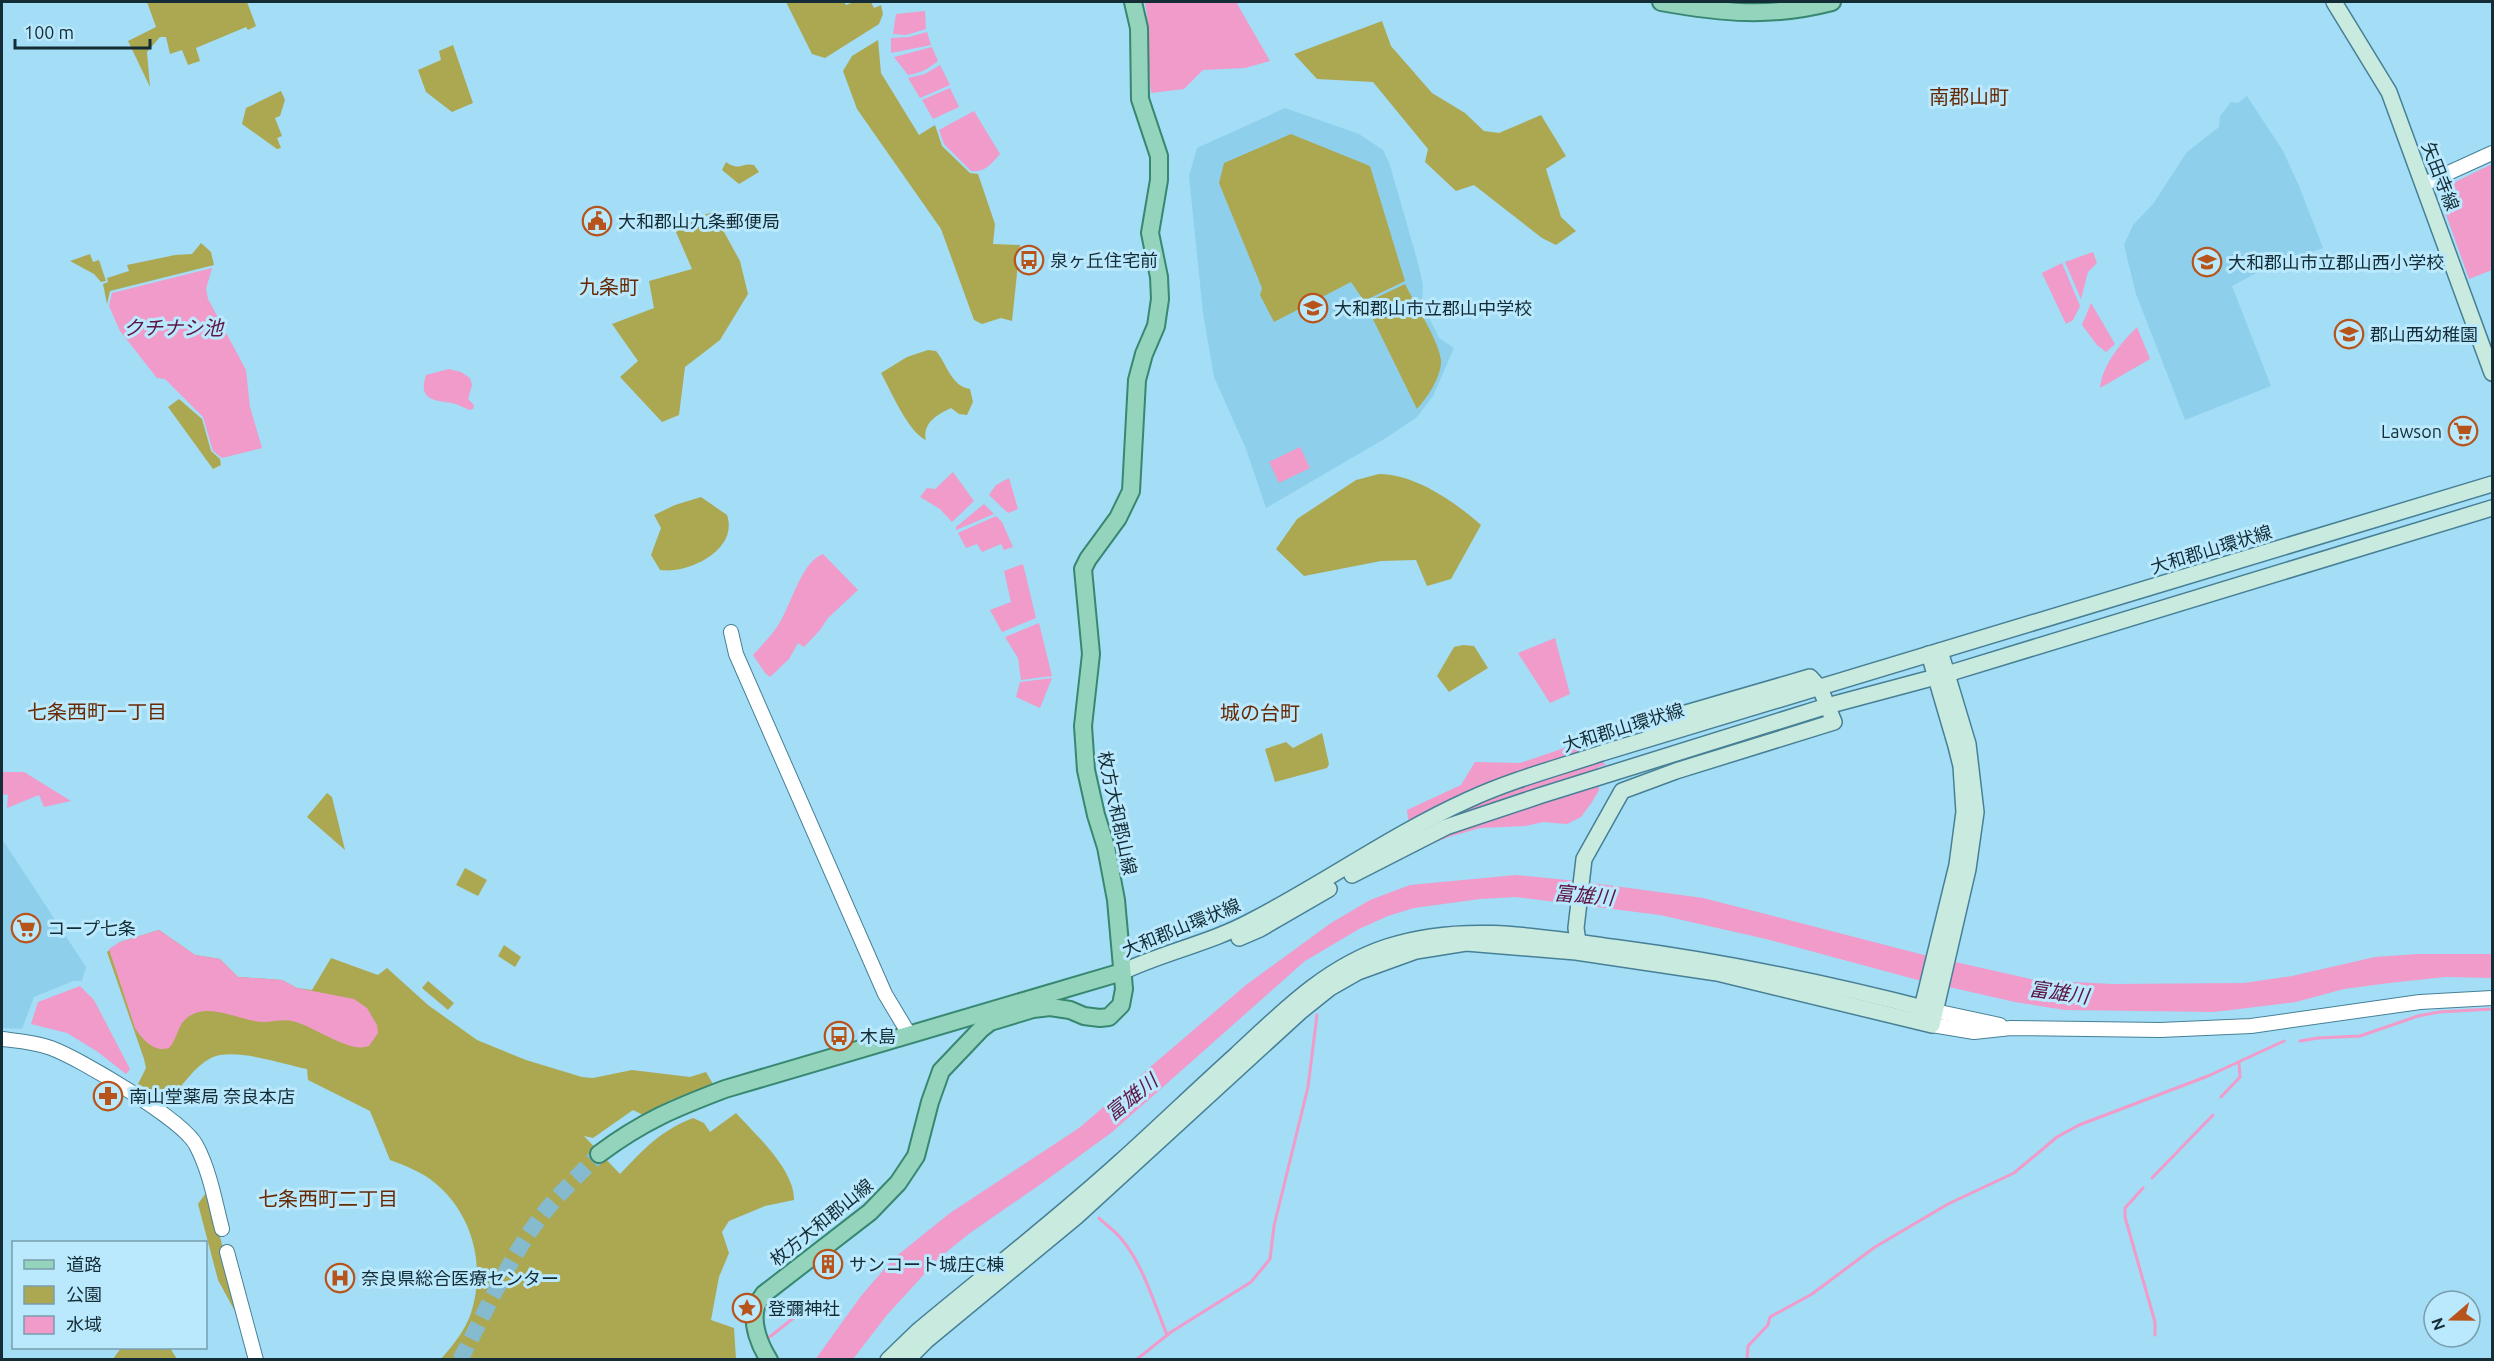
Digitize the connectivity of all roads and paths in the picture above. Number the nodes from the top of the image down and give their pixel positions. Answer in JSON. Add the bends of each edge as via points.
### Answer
{"nodes":[{"id":1,"x":1133,"y":2,"type":"edge"},
{"id":2,"x":1661,"y":2,"type":"edge"},
{"id":3,"x":1832,"y":2,"type":"edge"},
{"id":4,"x":2334,"y":2,"type":"edge"},
{"id":5,"x":2493,"y":153,"type":"edge"},
{"id":6,"x":2424,"y":184,"type":"junction"},
{"id":7,"x":2493,"y":372,"type":"edge"},
{"id":8,"x":2493,"y":484,"type":"edge"},
{"id":9,"x":2493,"y":508,"type":"edge"},
{"id":10,"x":731,"y":632,"type":"dead end"},
{"id":11,"x":1935,"y":652,"type":"junction"},
{"id":12,"x":1941,"y":675,"type":"junction"},
{"id":13,"x":1815,"y":682,"type":"junction"},
{"id":14,"x":1827,"y":706,"type":"junction"},
{"id":15,"x":1654,"y":742,"type":"dead end"},
{"id":16,"x":1403,"y":840,"type":"junction"},
{"id":17,"x":1579,"y":938,"type":"junction"},
{"id":18,"x":1122,"y":972,"type":"junction"},
{"id":19,"x":2493,"y":998,"type":"edge"},
{"id":20,"x":1927,"y":1017,"type":"junction"},
{"id":21,"x":909,"y":1034,"type":"junction"},
{"id":22,"x":2,"y":1040,"type":"edge"},
{"id":23,"x":599,"y":1154,"type":"tunnel mouth"},
{"id":24,"x":222,"y":1230,"type":"dead end"},
{"id":25,"x":228,"y":1252,"type":"dead end"},
{"id":26,"x":256,"y":1359,"type":"edge"},
{"id":27,"x":769,"y":1359,"type":"edge"},
{"id":28,"x":888,"y":1359,"type":"edge"},
{"id":29,"x":907,"y":1359,"type":"edge"}],
"edges":[{"from":1,"to":18,"type":"main road","name":"枚方大和郡山線","via":[[1139,28],[1140,99],[1159,156],[1150,233],[1160,299],[1156,326],[1137,380],[1131,490],[1118,518],[1083,569],[1090,654],[1083,726],[1086,770],[1111,872]]},
{"from":2,"to":3,"type":"main road","via":[[1716,12],[1751,13]]},
{"from":4,"to":6,"type":"main road","name":"矢田寺線","via":[[2389,92]]},
{"from":5,"to":6,"type":"street"},
{"from":6,"to":7,"type":"main road","name":"矢田寺線"},
{"from":8,"to":11,"type":"main road","name":"大和郡山環状線"},
{"from":9,"to":12,"type":"main road","name":"大和郡山環状線"},
{"from":10,"to":21,"type":"street","via":[[736,654],[881,984]]},
{"from":11,"to":12,"type":"main road"},
{"from":11,"to":13,"type":"main road","name":"大和郡山環状線"},
{"from":12,"to":14,"type":"main road","name":"大和郡山環状線"},
{"from":12,"to":20,"type":"main road","via":[[1968,744],[1976,812],[1968,869],[1943,948]]},
{"from":13,"to":14,"type":"main road"},
{"from":13,"to":15,"type":"main road","name":"大和郡山環状線","via":[[1655,722]]},
{"from":13,"to":16,"type":"main road","name":"大和郡山環状線","via":[[1486,792]]},
{"from":14,"to":16,"type":"main road","name":"大和郡山環状線"},
{"from":14,"to":17,"type":"main road","via":[[1834,722],[1663,773],[1622,791],[1588,861]]},
{"from":16,"to":18,"type":"main road","name":"大和郡山環状線","via":[[1253,920]]},
{"from":17,"to":20,"type":"main road","via":[[1717,973]]},
{"from":17,"to":28,"type":"main road","via":[[1448,934],[1386,948],[1334,972],[1292,1003],[1117,1164]]},
{"from":17,"to":29,"type":"main road","via":[[1432,947],[1390,958],[1340,983],[1300,1012],[1076,1217]]},
{"from":18,"to":21,"type":"main road"},
{"from":18,"to":27,"type":"main road","name":"枚方大和郡山線","via":[[1121,1005],[1109,1017],[1084,1016],[1050,1007],[1033,1009],[990,1022],[946,1065],[930,1102],[916,1156],[898,1183],[870,1212],[764,1294],[756,1307],[760,1346]]},
{"from":19,"to":20,"type":"street","via":[[2420,1002],[2251,1026],[2160,1030],[2011,1028],[1974,1032]]},
{"from":21,"to":23,"type":"main road","via":[[741,1084],[668,1111],[630,1131]]},
{"from":22,"to":24,"type":"street","via":[[29,1042],[76,1060],[163,1113],[185,1131],[196,1144],[205,1166]]},
{"from":25,"to":26,"type":"street"}]}
